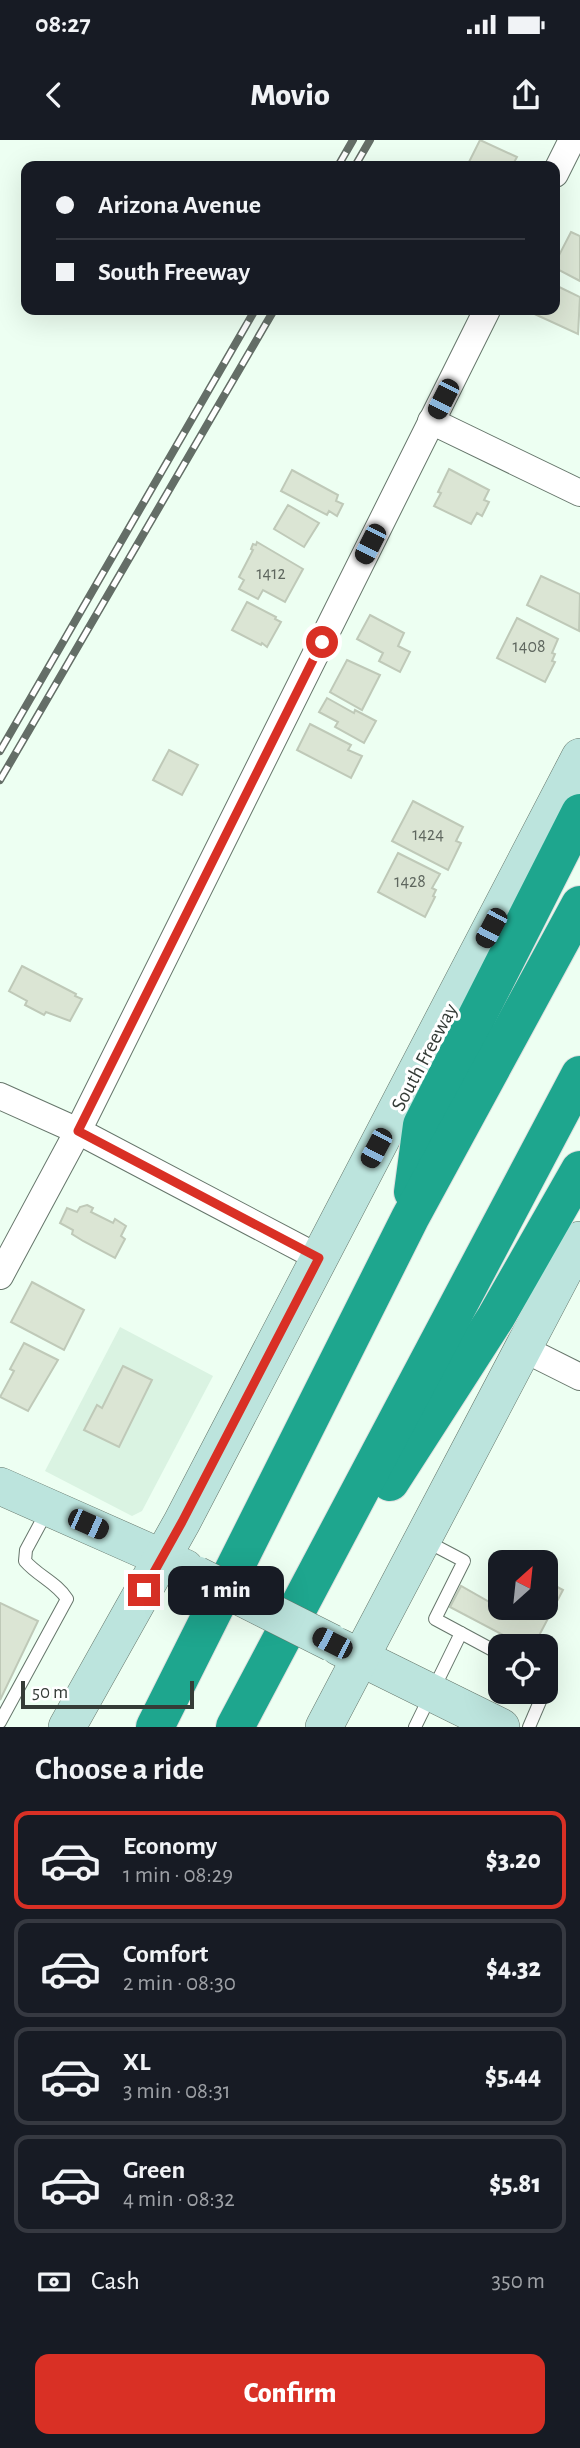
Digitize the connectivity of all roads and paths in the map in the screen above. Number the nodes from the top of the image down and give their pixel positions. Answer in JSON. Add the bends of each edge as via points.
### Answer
{"nodes":[{"id":1,"x":572,"y":140,"type":"edge"},
{"id":2,"x":560,"y":164,"type":"edge"},
{"id":3,"x":484,"y":315,"type":"edge"},
{"id":4,"x":431,"y":421,"type":"junction"},
{"id":5,"x":580,"y":493,"type":"edge"},
{"id":6,"x":580,"y":757,"type":"edge"},
{"id":7,"x":580,"y":813,"type":"edge"},
{"id":8,"x":580,"y":905,"type":"edge"},
{"id":9,"x":580,"y":1075,"type":"edge"},
{"id":10,"x":0,"y":1096,"type":"edge"},
{"id":11,"x":78,"y":1131,"type":"junction"},
{"id":12,"x":580,"y":1170,"type":"edge"},
{"id":13,"x":410,"y":1217,"type":"junction"},
{"id":14,"x":580,"y":1240,"type":"edge"},
{"id":15,"x":319,"y":1258,"type":"junction"},
{"id":16,"x":0,"y":1276,"type":"edge"},
{"id":17,"x":522,"y":1349,"type":"junction"},
{"id":18,"x":580,"y":1377,"type":"edge"},
{"id":19,"x":0,"y":1486,"type":"edge"},
{"id":20,"x":49,"y":1508,"type":"junction"},
{"id":21,"x":421,"y":1539,"type":"junction"},
{"id":22,"x":163,"y":1557,"type":"junction"},
{"id":23,"x":461,"y":1633,"type":"junction"},
{"id":24,"x":488,"y":1648,"type":"edge"},
{"id":25,"x":345,"y":1650,"type":"junction"},
{"id":26,"x":431,"y":1692,"type":"junction"},
{"id":27,"x":539,"y":1704,"type":"edge"},
{"id":28,"x":239,"y":1719,"type":"edge"},
{"id":29,"x":0,"y":1722,"type":"edge"},
{"id":30,"x":67,"y":1727,"type":"edge"},
{"id":31,"x":155,"y":1727,"type":"edge"},
{"id":32,"x":324,"y":1727,"type":"edge"},
{"id":33,"x":415,"y":1727,"type":"edge"},
{"id":34,"x":501,"y":1727,"type":"edge"},
{"id":35,"x":529,"y":1727,"type":"edge"}],
"edges":[{"from":1,"to":2,"type":"street"},
{"from":3,"to":4,"type":"street"},
{"from":4,"to":5,"type":"street"},
{"from":4,"to":11,"type":"street"},
{"from":6,"to":15,"type":"main road","name":"South Freeway"},
{"from":7,"to":13,"type":"highway","via":[[422,1125]]},
{"from":8,"to":13,"type":"highway"},
{"from":9,"to":28,"type":"highway"},
{"from":10,"to":11,"type":"street"},
{"from":11,"to":15,"type":"street"},
{"from":11,"to":16,"type":"street"},
{"from":12,"to":28,"type":"highway","via":[[496,1317]]},
{"from":13,"to":31,"type":"highway"},
{"from":14,"to":17,"type":"main road"},
{"from":15,"to":22,"type":"main road","name":"South Freeway"},
{"from":17,"to":18,"type":"street"},
{"from":17,"to":21,"type":"main road"},
{"from":19,"to":20,"type":"main road"},
{"from":20,"to":22,"type":"main road"},
{"from":20,"to":29,"type":"lane","via":[[26,1550],[25,1561],[68,1599]]},
{"from":21,"to":23,"type":"lane","via":[[464,1560],[435,1619]]},
{"from":21,"to":25,"type":"main road"},
{"from":22,"to":25,"type":"main road","bridge":true},
{"from":22,"to":30,"type":"main road","name":"South Freeway"},
{"from":23,"to":24,"type":"lane"},
{"from":23,"to":26,"type":"lane"},
{"from":25,"to":26,"type":"main road"},
{"from":25,"to":32,"type":"main road"},
{"from":26,"to":33,"type":"lane"},
{"from":26,"to":34,"type":"main road"},
{"from":27,"to":35,"type":"lane"}]}
